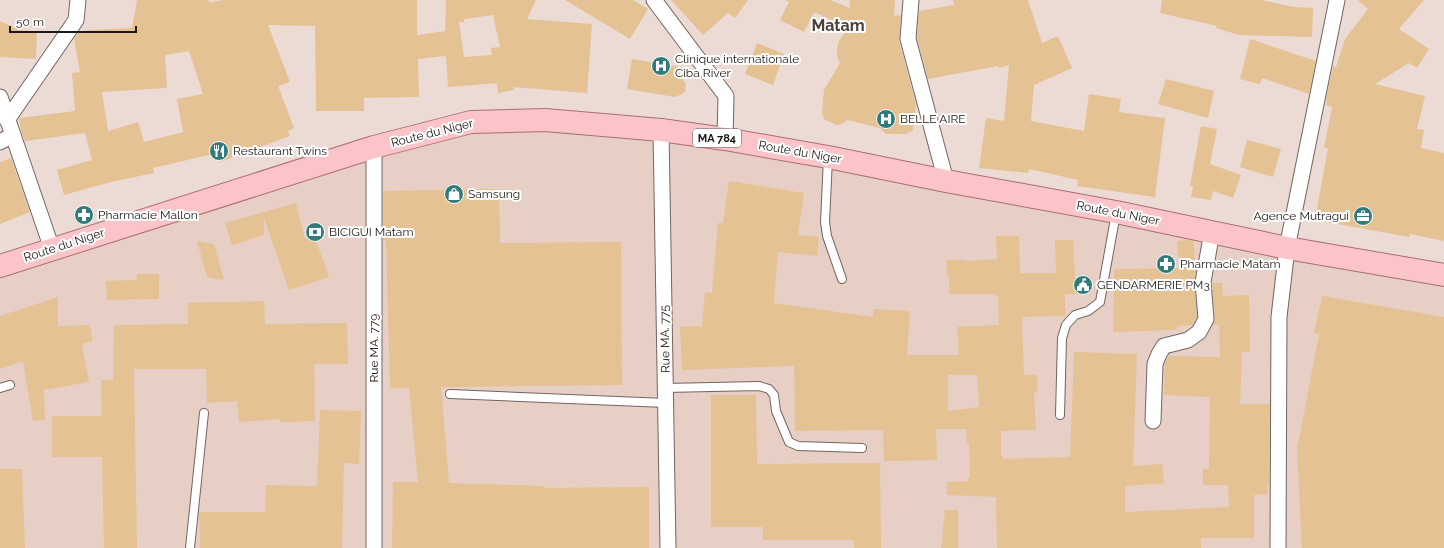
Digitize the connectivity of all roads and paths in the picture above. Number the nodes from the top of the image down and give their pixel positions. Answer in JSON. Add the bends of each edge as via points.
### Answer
{"nodes":[{"id":1,"x":78,"y":0,"type":"edge"},
{"id":2,"x":654,"y":0,"type":"edge"},
{"id":3,"x":911,"y":0,"type":"edge"},
{"id":4,"x":1337,"y":0,"type":"edge"},
{"id":5,"x":0,"y":97,"type":"edge"},
{"id":6,"x":7,"y":120,"type":"junction"},
{"id":7,"x":661,"y":130,"type":"junction"},
{"id":8,"x":6,"y":139,"type":"edge"},
{"id":9,"x":725,"y":139,"type":"junction"},
{"id":10,"x":374,"y":147,"type":"junction"},
{"id":11,"x":828,"y":157,"type":"junction"},
{"id":12,"x":946,"y":181,"type":"junction"},
{"id":13,"x":1116,"y":212,"type":"junction"},
{"id":14,"x":1212,"y":232,"type":"junction"},
{"id":15,"x":1287,"y":248,"type":"junction"},
{"id":16,"x":52,"y":249,"type":"junction"},
{"id":17,"x":0,"y":266,"type":"edge"},
{"id":18,"x":1444,"y":275,"type":"edge"},
{"id":19,"x":842,"y":279,"type":"dead end"},
{"id":20,"x":10,"y":385,"type":"dead end"},
{"id":21,"x":0,"y":388,"type":"edge"},
{"id":22,"x":450,"y":394,"type":"dead end"},
{"id":23,"x":666,"y":395,"type":"junction"},
{"id":24,"x":204,"y":413,"type":"dead end"},
{"id":25,"x":1060,"y":415,"type":"dead end"},
{"id":26,"x":1153,"y":421,"type":"dead end"},
{"id":27,"x":862,"y":448,"type":"dead end"},
{"id":28,"x":190,"y":548,"type":"edge"},
{"id":29,"x":374,"y":548,"type":"edge"},
{"id":30,"x":668,"y":548,"type":"edge"},
{"id":31,"x":1278,"y":548,"type":"edge"}],
"edges":[{"from":1,"to":6,"type":"street","via":[[76,20]]},
{"from":2,"to":9,"type":"street","via":[[726,96]]},
{"from":3,"to":12,"type":"street","via":[[908,39]]},
{"from":4,"to":15,"type":"street"},
{"from":5,"to":6,"type":"street"},
{"from":6,"to":8,"type":"street"},
{"from":7,"to":9,"type":"main road","name":"Route du Niger","number":"MA 784"},
{"from":7,"to":10,"type":"main road","name":"Route du Niger","number":"MA 784","via":[[545,120],[472,122]]},
{"from":7,"to":23,"type":"street","name":"Rue MA. 775"},
{"from":8,"to":16,"type":"street"},
{"from":9,"to":11,"type":"main road","name":"Route du Niger","number":"MA 784"},
{"from":10,"to":16,"type":"main road","name":"Route du Niger","number":"MA 784"},
{"from":10,"to":29,"type":"street","name":"Rue MA. 779"},
{"from":11,"to":12,"type":"main road","name":"Route du Niger","number":"MA 784"},
{"from":11,"to":19,"type":"lane","via":[[825,222],[827,236]]},
{"from":12,"to":13,"type":"main road","name":"Route du Niger","number":"MA 784"},
{"from":13,"to":14,"type":"main road","name":"Route du Niger","number":"MA 784"},
{"from":13,"to":25,"type":"lane","via":[[1100,302],[1088,311],[1075,315],[1066,325],[1062,338]]},
{"from":14,"to":15,"type":"main road","name":"Route du Niger","number":"MA 784"},
{"from":14,"to":26,"type":"street","via":[[1202,282],[1206,319],[1199,332],[1188,340],[1164,346],[1159,354],[1155,364]]},
{"from":15,"to":18,"type":"main road","name":"Route du Niger","number":"MA 784"},
{"from":15,"to":31,"type":"street","via":[[1279,317]]},
{"from":16,"to":17,"type":"main road","name":"Route du Niger","number":"MA 784"},
{"from":20,"to":21,"type":"lane"},
{"from":22,"to":23,"type":"lane"},
{"from":23,"to":27,"type":"lane","via":[[759,386],[769,389],[774,396],[776,411],[789,442],[798,446]]},
{"from":23,"to":30,"type":"street","name":"Rue MA. 775"},
{"from":24,"to":28,"type":"lane"}]}
